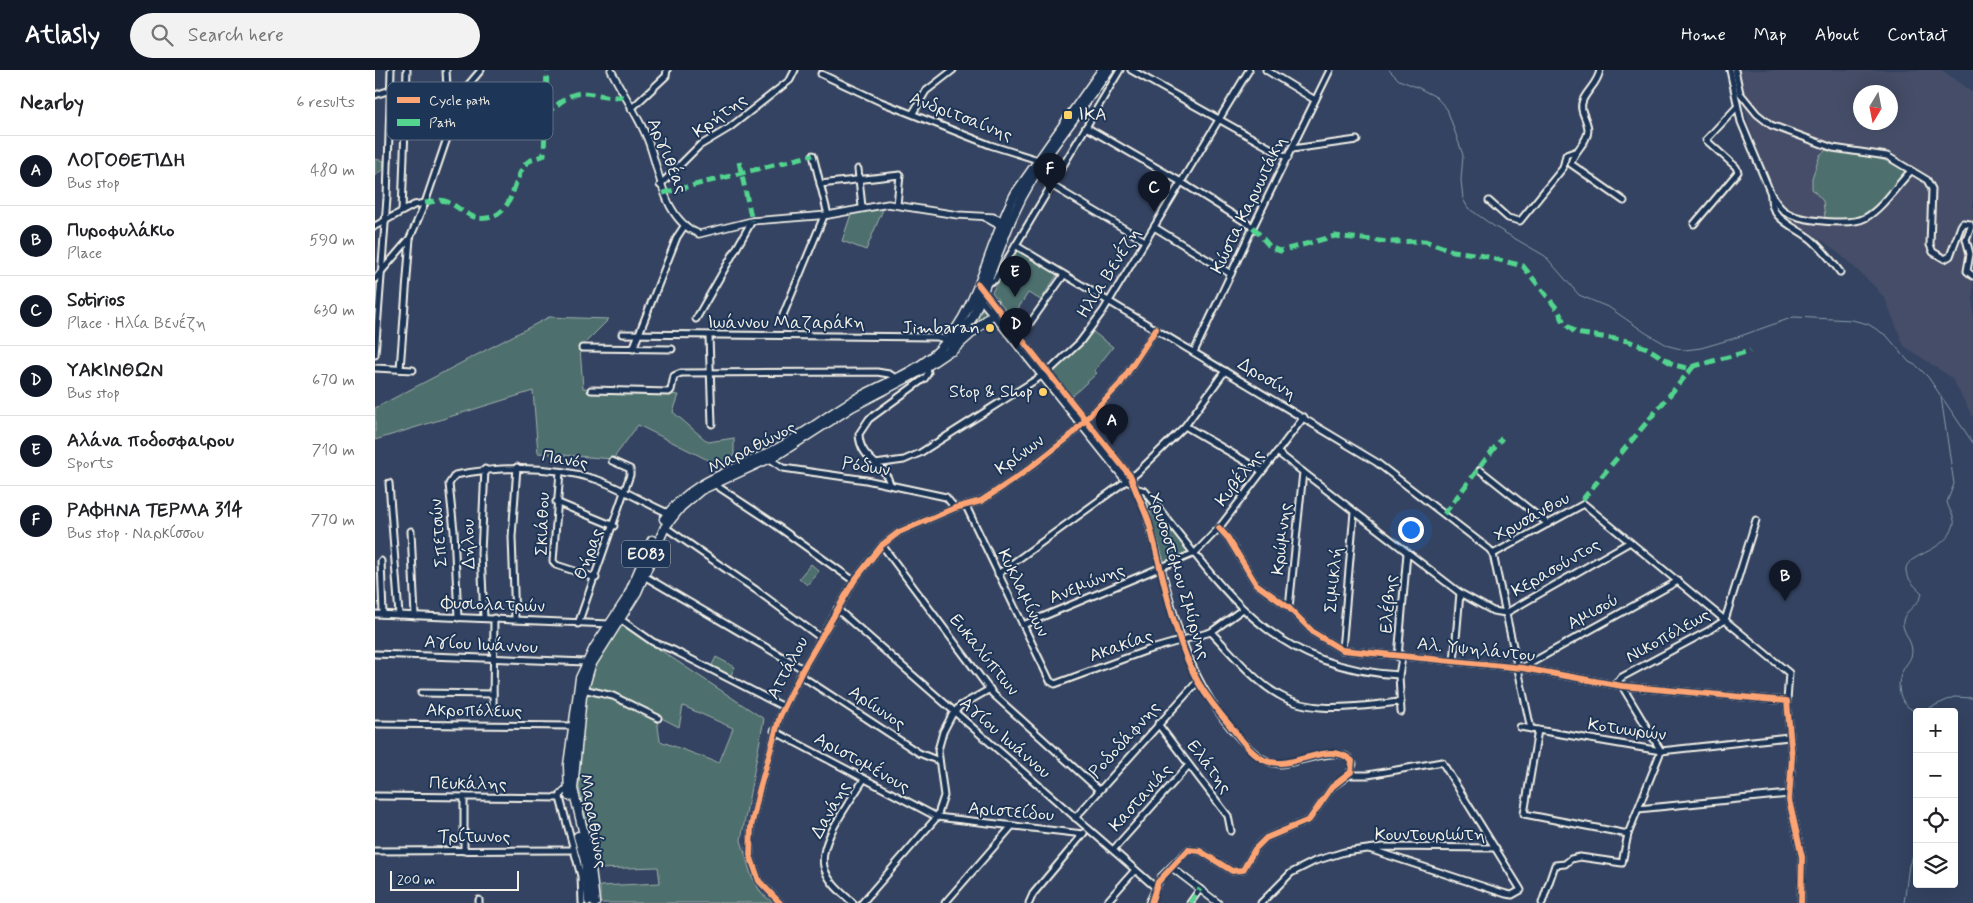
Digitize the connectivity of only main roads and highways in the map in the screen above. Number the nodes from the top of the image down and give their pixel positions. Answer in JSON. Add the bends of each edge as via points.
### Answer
{"nodes":[{"id":1,"x":1102,"y":70,"type":"edge"},
{"id":2,"x":1109,"y":70,"type":"edge"},
{"id":3,"x":1004,"y":225,"type":"junction"},
{"id":4,"x":979,"y":292,"type":"junction"},
{"id":5,"x":994,"y":304,"type":"road end"},
{"id":6,"x":942,"y":356,"type":"junction"},
{"id":7,"x":589,"y":903,"type":"edge"},
{"id":8,"x":595,"y":903,"type":"edge"}],
"edges":[{"from":1,"to":3,"type":"main road","name":"Μαραθώνος","number":"ΕΟ83","via":[[1015,194]]},
{"from":2,"to":3,"type":"main road","name":"Μαραθώνος","number":"ΕΟ83","via":[[1042,162]]},
{"from":3,"to":4,"type":"main road","name":"Μαραθώνος","number":"ΕΟ83"},
{"from":3,"to":4,"type":"main road","name":"Μαραθώνος","number":"ΕΟ83","via":[[987,283]]},
{"from":4,"to":6,"type":"main road","name":"Μαραθώνος","number":"ΕΟ83","via":[[961,335]]},
{"from":4,"to":7,"type":"main road","name":"Μαραθώνος","number":"ΕΟ83","via":[[948,340],[925,362],[849,403],[776,449],[710,479],[690,491],[668,513],[627,598],[586,662],[577,687],[568,787],[585,862]]},
{"from":5,"to":6,"type":"main road","via":[[993,314],[956,349]]},
{"from":6,"to":8,"type":"main road","name":"Μαραθώνος","number":"ΕΟ83","via":[[770,459],[714,484],[687,501],[665,527],[644,576],[593,659],[583,689],[573,788],[590,859]]}]}
